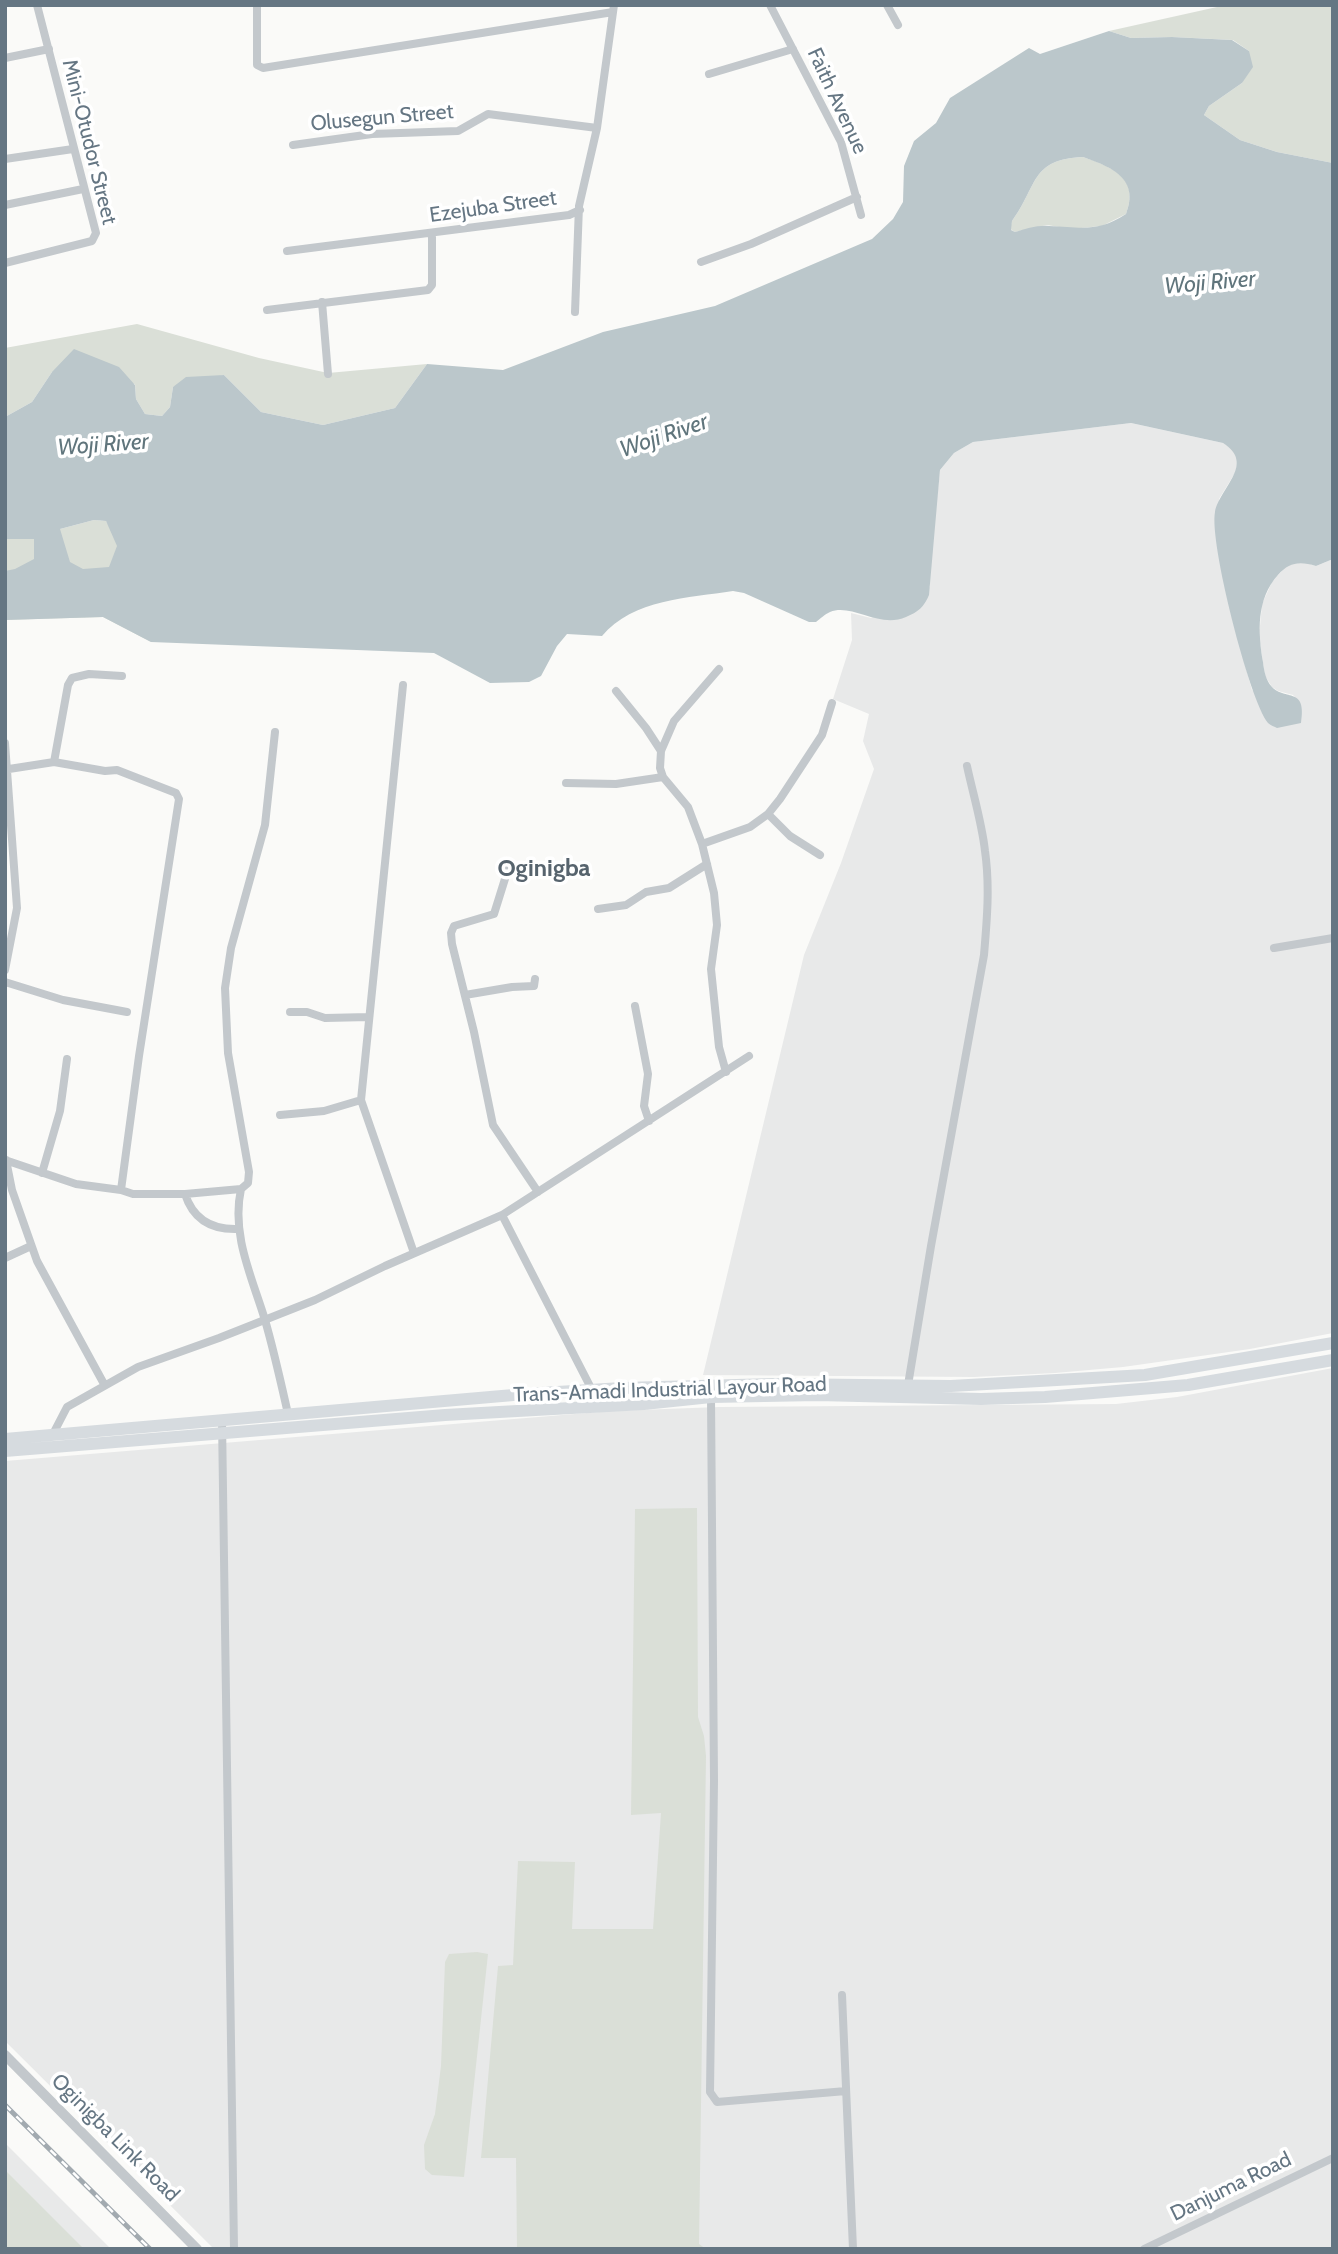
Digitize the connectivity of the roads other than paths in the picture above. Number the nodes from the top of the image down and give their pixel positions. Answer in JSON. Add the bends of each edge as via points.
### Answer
{"nodes":[{"id":1,"x":37,"y":5,"type":"edge"},
{"id":2,"x":257,"y":5,"type":"edge"},
{"id":3,"x":770,"y":5,"type":"edge"},
{"id":4,"x":887,"y":5,"type":"edge"},
{"id":5,"x":613,"y":8,"type":"edge"},
{"id":6,"x":898,"y":26,"type":"dead end"},
{"id":7,"x":793,"y":48,"type":"junction"},
{"id":8,"x":49,"y":49,"type":"junction"},
{"id":9,"x":5,"y":58,"type":"edge"},
{"id":10,"x":709,"y":74,"type":"dead end"},
{"id":11,"x":597,"y":128,"type":"junction"},
{"id":12,"x":292,"y":145,"type":"dead end"},
{"id":13,"x":73,"y":149,"type":"junction"},
{"id":14,"x":5,"y":159,"type":"edge"},
{"id":15,"x":83,"y":189,"type":"junction"},
{"id":16,"x":857,"y":197,"type":"junction"},
{"id":17,"x":5,"y":205,"type":"edge"},
{"id":18,"x":580,"y":210,"type":"junction"},
{"id":19,"x":861,"y":215,"type":"dead end"},
{"id":20,"x":432,"y":233,"type":"junction"},
{"id":21,"x":287,"y":251,"type":"dead end"},
{"id":22,"x":701,"y":262,"type":"dead end"},
{"id":23,"x":5,"y":263,"type":"edge"},
{"id":24,"x":322,"y":302,"type":"junction"},
{"id":25,"x":267,"y":310,"type":"dead end"},
{"id":26,"x":575,"y":312,"type":"dead end"},
{"id":27,"x":328,"y":374,"type":"dead end"},
{"id":28,"x":719,"y":669,"type":"dead end"},
{"id":29,"x":122,"y":676,"type":"dead end"},
{"id":30,"x":403,"y":685,"type":"dead end"},
{"id":31,"x":615,"y":691,"type":"dead end"},
{"id":32,"x":832,"y":703,"type":"dead end"},
{"id":33,"x":275,"y":732,"type":"dead end"},
{"id":34,"x":5,"y":743,"type":"edge"},
{"id":35,"x":661,"y":751,"type":"junction"},
{"id":36,"x":54,"y":762,"type":"junction"},
{"id":37,"x":967,"y":766,"type":"dead end"},
{"id":38,"x":9,"y":769,"type":"junction"},
{"id":39,"x":663,"y":777,"type":"junction"},
{"id":40,"x":566,"y":783,"type":"dead end"},
{"id":41,"x":768,"y":814,"type":"junction"},
{"id":42,"x":702,"y":844,"type":"junction"},
{"id":43,"x":820,"y":855,"type":"dead end"},
{"id":44,"x":707,"y":864,"type":"junction"},
{"id":45,"x":509,"y":866,"type":"dead end"},
{"id":46,"x":598,"y":909,"type":"dead end"},
{"id":47,"x":1333,"y":938,"type":"edge"},
{"id":48,"x":1274,"y":948,"type":"dead end"},
{"id":49,"x":5,"y":970,"type":"edge"},
{"id":50,"x":535,"y":979,"type":"dead end"},
{"id":51,"x":5,"y":982,"type":"edge"},
{"id":52,"x":465,"y":995,"type":"junction"},
{"id":53,"x":635,"y":1006,"type":"dead end"},
{"id":54,"x":127,"y":1012,"type":"dead end"},
{"id":55,"x":290,"y":1012,"type":"dead end"},
{"id":56,"x":369,"y":1017,"type":"junction"},
{"id":57,"x":749,"y":1056,"type":"dead end"},
{"id":58,"x":67,"y":1059,"type":"dead end"},
{"id":59,"x":726,"y":1072,"type":"junction"},
{"id":60,"x":360,"y":1100,"type":"junction"},
{"id":61,"x":280,"y":1115,"type":"dead end"},
{"id":62,"x":649,"y":1121,"type":"junction"},
{"id":63,"x":5,"y":1160,"type":"edge"},
{"id":64,"x":42,"y":1173,"type":"junction"},
{"id":65,"x":240,"y":1189,"type":"junction"},
{"id":66,"x":121,"y":1190,"type":"junction"},
{"id":67,"x":537,"y":1192,"type":"junction"},
{"id":68,"x":185,"y":1194,"type":"junction"},
{"id":69,"x":502,"y":1215,"type":"junction"},
{"id":70,"x":238,"y":1229,"type":"junction"},
{"id":71,"x":31,"y":1246,"type":"junction"},
{"id":72,"x":414,"y":1253,"type":"junction"},
{"id":73,"x":5,"y":1258,"type":"edge"},
{"id":74,"x":265,"y":1320,"type":"junction"},
{"id":75,"x":1333,"y":1343,"type":"edge"},
{"id":76,"x":1333,"y":1360,"type":"edge"},
{"id":77,"x":1186,"y":1368,"type":"junction"},
{"id":78,"x":104,"y":1384,"type":"junction"},
{"id":79,"x":908,"y":1385,"type":"junction"},
{"id":80,"x":1188,"y":1385,"type":"junction"},
{"id":81,"x":592,"y":1390,"type":"junction"},
{"id":82,"x":711,"y":1396,"type":"junction"},
{"id":83,"x":288,"y":1414,"type":"junction"},
{"id":84,"x":222,"y":1420,"type":"junction"},
{"id":85,"x":53,"y":1434,"type":"junction"},
{"id":86,"x":223,"y":1434,"type":"junction"},
{"id":87,"x":5,"y":1438,"type":"edge"},
{"id":88,"x":5,"y":1451,"type":"edge"},
{"id":89,"x":842,"y":1995,"type":"dead end"},
{"id":90,"x":5,"y":2055,"type":"edge"},
{"id":91,"x":846,"y":2091,"type":"junction"},
{"id":92,"x":1333,"y":2158,"type":"edge"},
{"id":93,"x":197,"y":2249,"type":"edge"},
{"id":94,"x":234,"y":2249,"type":"edge"},
{"id":95,"x":853,"y":2249,"type":"edge"},
{"id":96,"x":1144,"y":2249,"type":"edge"}],
"edges":[{"from":1,"to":8,"type":"street","name":"Mini-Otudor Street"},
{"from":2,"to":5,"type":"street","via":[[257,65],[263,68]]},
{"from":3,"to":7,"type":"street","name":"Faith Avenue"},
{"from":4,"to":6,"type":"street"},
{"from":5,"to":11,"type":"street","name":"Ezejuba Street"},
{"from":7,"to":10,"type":"street"},
{"from":7,"to":16,"type":"street","name":"Faith Avenue","via":[[841,142]]},
{"from":8,"to":9,"type":"street"},
{"from":8,"to":13,"type":"street","name":"Mini-Otudor Street"},
{"from":11,"to":12,"type":"street","name":"Olusegun Street","via":[[488,114],[458,131],[372,134]]},
{"from":11,"to":18,"type":"street","name":"Ezejuba Street"},
{"from":13,"to":14,"type":"street"},
{"from":13,"to":15,"type":"street","name":"Mini-Otudor Street"},
{"from":15,"to":17,"type":"street"},
{"from":15,"to":23,"type":"street","name":"Mini-Otudor Street","via":[[96,233],[92,241]]},
{"from":16,"to":19,"type":"street","name":"Faith Avenue"},
{"from":16,"to":22,"type":"street"},
{"from":18,"to":20,"type":"street","name":"Ezejuba Street"},
{"from":18,"to":26,"type":"street"},
{"from":20,"to":21,"type":"street","name":"Ezejuba Street"},
{"from":20,"to":24,"type":"street","via":[[430,289]]},
{"from":24,"to":25,"type":"street"},
{"from":24,"to":27,"type":"street"},
{"from":28,"to":35,"type":"street","via":[[674,721]]},
{"from":29,"to":36,"type":"street","via":[[72,678]]},
{"from":30,"to":56,"type":"street"},
{"from":31,"to":35,"type":"street"},
{"from":32,"to":41,"type":"street","via":[[822,735]]},
{"from":33,"to":65,"type":"street","via":[[265,825],[225,988],[228,1052],[249,1172],[248,1183]]},
{"from":34,"to":38,"type":"street"},
{"from":35,"to":39,"type":"street"},
{"from":36,"to":38,"type":"street"},
{"from":36,"to":66,"type":"street","via":[[117,770],[176,793],[179,799]]},
{"from":37,"to":79,"type":"street","via":[[985,849],[986,936]]},
{"from":38,"to":49,"type":"street","via":[[17,908]]},
{"from":39,"to":40,"type":"street","via":[[616,784]]},
{"from":39,"to":42,"type":"street","via":[[688,807]]},
{"from":41,"to":42,"type":"street","via":[[750,827]]},
{"from":41,"to":43,"type":"street","via":[[790,836]]},
{"from":42,"to":44,"type":"street"},
{"from":44,"to":46,"type":"street","via":[[669,888],[646,892],[626,905]]},
{"from":44,"to":59,"type":"street","via":[[717,913],[711,969],[715,1020]]},
{"from":45,"to":52,"type":"street","via":[[494,914],[457,924],[451,933]]},
{"from":47,"to":48,"type":"street"},
{"from":50,"to":52,"type":"street","via":[[534,986]]},
{"from":51,"to":54,"type":"street"},
{"from":52,"to":67,"type":"street","via":[[493,1125]]},
{"from":53,"to":62,"type":"street","via":[[648,1074],[644,1106]]},
{"from":55,"to":56,"type":"street","via":[[325,1018]]},
{"from":56,"to":60,"type":"street"},
{"from":57,"to":59,"type":"street"},
{"from":58,"to":64,"type":"street","via":[[60,1111]]},
{"from":59,"to":62,"type":"street"},
{"from":60,"to":61,"type":"street","via":[[324,1111]]},
{"from":60,"to":72,"type":"street"},
{"from":62,"to":67,"type":"street"},
{"from":63,"to":64,"type":"street"},
{"from":63,"to":71,"type":"street"},
{"from":64,"to":66,"type":"street","via":[[76,1184]]},
{"from":65,"to":68,"type":"street"},
{"from":65,"to":70,"type":"street"},
{"from":66,"to":68,"type":"street"},
{"from":67,"to":69,"type":"street"},
{"from":68,"to":70,"type":"street","via":[[192,1212],[204,1221]]},
{"from":69,"to":72,"type":"street"},
{"from":69,"to":81,"type":"street"},
{"from":70,"to":74,"type":"street"},
{"from":71,"to":73,"type":"street"},
{"from":71,"to":78,"type":"street"},
{"from":72,"to":74,"type":"street"},
{"from":74,"to":78,"type":"street","via":[[161,1357]]},
{"from":74,"to":83,"type":"street"},
{"from":75,"to":77,"type":"main road","name":"Trans-Amadi Industrial Layour Road"},
{"from":76,"to":80,"type":"main road","name":"Trans-Amadi Industrial Layour Road"},
{"from":77,"to":79,"type":"main road","name":"Trans-Amadi Industrial Layour Road","via":[[1012,1384]]},
{"from":77,"to":80,"type":"main road"},
{"from":78,"to":85,"type":"street","via":[[67,1407]]},
{"from":79,"to":81,"type":"main road","name":"Trans-Amadi Industrial Layour Road"},
{"from":80,"to":82,"type":"main road","name":"Trans-Amadi Industrial Layour Road","via":[[1045,1398]]},
{"from":81,"to":83,"type":"main road","name":"Trans-Amadi Industrial Layour Road"},
{"from":82,"to":86,"type":"main road","name":"Trans-Amadi Industrial Layour Road"},
{"from":82,"to":91,"type":"street","via":[[710,2092],[717,2102]]},
{"from":83,"to":84,"type":"main road","name":"Trans-Amadi Industrial Layour Road"},
{"from":84,"to":85,"type":"main road","name":"Trans-Amadi Industrial Layour Road"},
{"from":84,"to":86,"type":"street"},
{"from":85,"to":87,"type":"main road","name":"Trans-Amadi Industrial Layour Road"},
{"from":86,"to":88,"type":"main road","name":"Trans-Amadi Industrial Layour Road"},
{"from":86,"to":94,"type":"street"},
{"from":89,"to":91,"type":"street"},
{"from":90,"to":93,"type":"street","name":"Oginigba Link Road"},
{"from":91,"to":95,"type":"street"},
{"from":92,"to":96,"type":"street","name":"Danjuma Road"}]}
